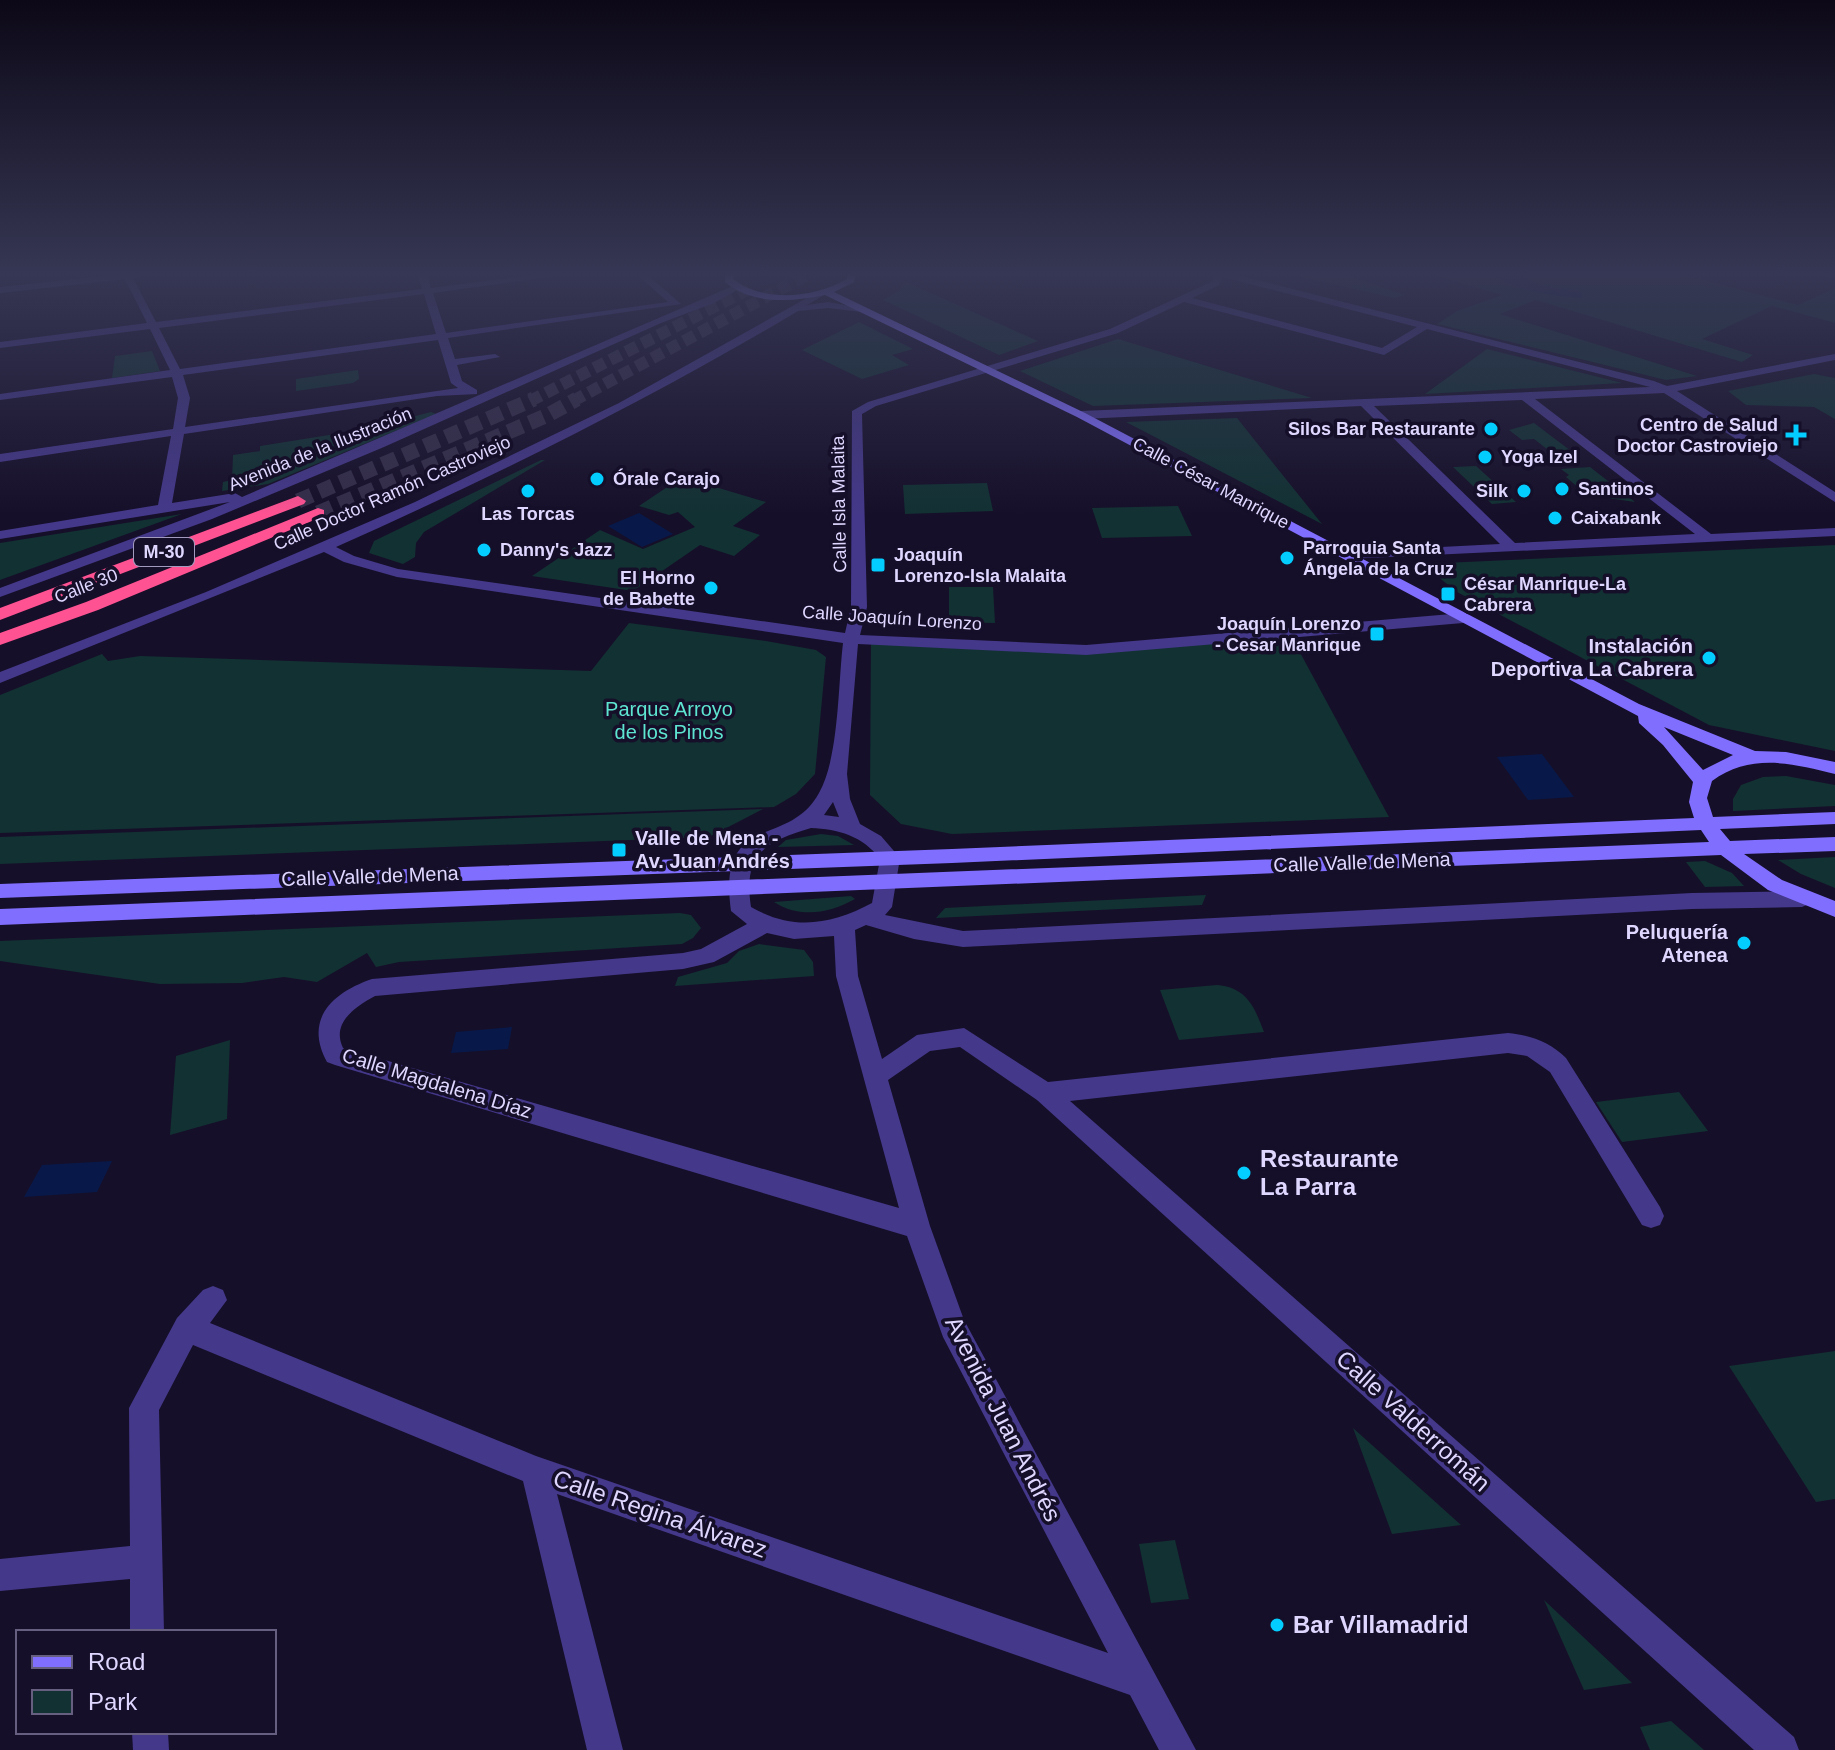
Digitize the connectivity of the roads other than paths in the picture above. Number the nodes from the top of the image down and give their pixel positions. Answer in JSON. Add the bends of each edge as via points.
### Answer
{"nodes":[{"id":1,"x":167,"y":353,"type":"edge"},
{"id":2,"x":328,"y":353,"type":"edge"},
{"id":3,"x":448,"y":353,"type":"edge"},
{"id":4,"x":587,"y":353,"type":"edge"},
{"id":5,"x":716,"y":353,"type":"edge"},
{"id":6,"x":954,"y":353,"type":"edge"},
{"id":7,"x":1043,"y":353,"type":"edge"},
{"id":8,"x":1531,"y":353,"type":"edge"},
{"id":9,"x":495,"y":357,"type":"dead end"},
{"id":10,"x":1835,"y":357,"type":"edge"},
{"id":11,"x":1815,"y":361,"type":"junction"},
{"id":12,"x":451,"y":363,"type":"junction"},
{"id":13,"x":989,"y":369,"type":"junction"},
{"id":14,"x":1835,"y":369,"type":"edge"},
{"id":15,"x":177,"y":373,"type":"junction"},
{"id":16,"x":1666,"y":390,"type":"junction"},
{"id":17,"x":470,"y":391,"type":"junction"},
{"id":18,"x":0,"y":397,"type":"edge"},
{"id":19,"x":490,"y":397,"type":"junction"},
{"id":20,"x":1526,"y":398,"type":"junction"},
{"id":21,"x":1366,"y":405,"type":"junction"},
{"id":22,"x":1081,"y":415,"type":"junction"},
{"id":23,"x":178,"y":431,"type":"junction"},
{"id":24,"x":0,"y":458,"type":"edge"},
{"id":25,"x":255,"y":495,"type":"junction"},
{"id":26,"x":1835,"y":498,"type":"edge"},
{"id":27,"x":205,"y":500,"type":"junction"},
{"id":28,"x":298,"y":501,"type":"tunnel mouth"},
{"id":29,"x":165,"y":506,"type":"junction"},
{"id":30,"x":318,"y":513,"type":"tunnel mouth"},
{"id":31,"x":207,"y":516,"type":"junction"},
{"id":32,"x":1835,"y":532,"type":"edge"},
{"id":33,"x":0,"y":535,"type":"edge"},
{"id":34,"x":1707,"y":537,"type":"junction"},
{"id":35,"x":1509,"y":545,"type":"junction"},
{"id":36,"x":325,"y":547,"type":"junction"},
{"id":37,"x":1347,"y":555,"type":"junction"},
{"id":38,"x":0,"y":593,"type":"edge"},
{"id":39,"x":0,"y":613,"type":"edge"},
{"id":40,"x":1463,"y":618,"type":"junction"},
{"id":41,"x":851,"y":639,"type":"junction"},
{"id":42,"x":0,"y":642,"type":"edge"},
{"id":43,"x":0,"y":678,"type":"edge"},
{"id":44,"x":1633,"y":708,"type":"junction"},
{"id":45,"x":1753,"y":757,"type":"junction"},
{"id":46,"x":1835,"y":768,"type":"edge"},
{"id":47,"x":838,"y":774,"type":"junction"},
{"id":48,"x":1702,"y":780,"type":"junction"},
{"id":49,"x":1835,"y":818,"type":"edge"},
{"id":50,"x":810,"y":821,"type":"junction"},
{"id":51,"x":1709,"y":824,"type":"junction"},
{"id":52,"x":852,"y":827,"type":"junction"},
{"id":53,"x":1835,"y":844,"type":"edge"},
{"id":54,"x":1724,"y":847,"type":"junction"},
{"id":55,"x":890,"y":858,"type":"junction"},
{"id":56,"x":739,"y":862,"type":"junction"},
{"id":57,"x":889,"y":881,"type":"junction"},
{"id":58,"x":736,"y":887,"type":"junction"},
{"id":59,"x":0,"y":891,"type":"edge"},
{"id":60,"x":1802,"y":899,"type":"junction"},
{"id":61,"x":1835,"y":909,"type":"edge"},
{"id":62,"x":0,"y":917,"type":"edge"},
{"id":63,"x":866,"y":917,"type":"junction"},
{"id":64,"x":763,"y":925,"type":"junction"},
{"id":65,"x":844,"y":926,"type":"junction"},
{"id":66,"x":819,"y":932,"type":"junction"},
{"id":67,"x":847,"y":976,"type":"junction"},
{"id":68,"x":876,"y":1076,"type":"junction"},
{"id":69,"x":1045,"y":1093,"type":"junction"},
{"id":70,"x":1651,"y":1216,"type":"dead end"},
{"id":71,"x":917,"y":1226,"type":"junction"},
{"id":72,"x":213,"y":1300,"type":"dead end"},
{"id":73,"x":187,"y":1328,"type":"junction"},
{"id":74,"x":536,"y":1471,"type":"junction"},
{"id":75,"x":145,"y":1561,"type":"junction"},
{"id":76,"x":0,"y":1575,"type":"edge"},
{"id":77,"x":147,"y":1630,"type":"edge"},
{"id":78,"x":1140,"y":1681,"type":"junction"},
{"id":79,"x":605,"y":1750,"type":"edge"},
{"id":80,"x":1178,"y":1750,"type":"edge"},
{"id":81,"x":1781,"y":1750,"type":"edge"}],
"edges":[{"from":1,"to":15,"type":"street"},
{"from":2,"to":15,"type":"street"},
{"from":3,"to":12,"type":"street"},
{"from":4,"to":19,"type":"street","name":"Avenida de la Ilustración"},
{"from":5,"to":36,"type":"street","name":"Calle Doctor Ramón Castroviejo","via":[[467,483]]},
{"from":6,"to":13,"type":"main road","name":"Calle César Manrique"},
{"from":7,"to":13,"type":"street"},
{"from":8,"to":16,"type":"street"},
{"from":9,"to":12,"type":"street"},
{"from":10,"to":11,"type":"street"},
{"from":11,"to":14,"type":"street"},
{"from":11,"to":16,"type":"street"},
{"from":12,"to":17,"type":"street","via":[[457,383]]},
{"from":13,"to":22,"type":"main road","name":"Calle César Manrique"},
{"from":13,"to":41,"type":"street","name":"Calle Isla Malaita","via":[[856,413],[859,607]]},
{"from":15,"to":18,"type":"street"},
{"from":15,"to":23,"type":"street","via":[[184,398]]},
{"from":16,"to":20,"type":"street"},
{"from":16,"to":26,"type":"street"},
{"from":17,"to":19,"type":"street"},
{"from":17,"to":23,"type":"street"},
{"from":19,"to":25,"type":"street","name":"Avenida de la Ilustración"},
{"from":20,"to":21,"type":"street"},
{"from":20,"to":34,"type":"street"},
{"from":21,"to":22,"type":"street"},
{"from":21,"to":35,"type":"street"},
{"from":22,"to":37,"type":"main road","name":"Calle César Manrique"},
{"from":23,"to":24,"type":"street"},
{"from":23,"to":29,"type":"street"},
{"from":25,"to":27,"type":"street"},
{"from":25,"to":31,"type":"street","name":"Avenida de la Ilustración"},
{"from":27,"to":29,"type":"street"},
{"from":27,"to":31,"type":"street","via":[[217,508]]},
{"from":28,"to":39,"type":"highway","name":"Calle 30","number":"M-30"},
{"from":29,"to":33,"type":"street"},
{"from":30,"to":42,"type":"highway","name":"Calle 30","number":"M-30"},
{"from":31,"to":38,"type":"street","name":"Avenida de la Ilustración"},
{"from":32,"to":34,"type":"street"},
{"from":34,"to":35,"type":"street"},
{"from":35,"to":37,"type":"street"},
{"from":36,"to":41,"type":"street","name":"Calle Joaquín Lorenzo","via":[[397,573]]},
{"from":36,"to":43,"type":"street","name":"Calle Doctor Ramón Castroviejo"},
{"from":37,"to":40,"type":"main road","name":"Calle César Manrique"},
{"from":40,"to":41,"type":"street","name":"Calle Joaquín Lorenzo","via":[[1086,650]]},
{"from":40,"to":44,"type":"main road","name":"Calle César Manrique"},
{"from":41,"to":47,"type":"street"},
{"from":44,"to":45,"type":"main road","name":"Calle César Manrique"},
{"from":44,"to":48,"type":"main road","name":"Calle César Manrique"},
{"from":45,"to":46,"type":"main road"},
{"from":45,"to":48,"type":"main road","via":[[1718,767]]},
{"from":47,"to":50,"type":"street"},
{"from":47,"to":52,"type":"street"},
{"from":48,"to":51,"type":"main road","via":[[1699,808]]},
{"from":49,"to":51,"type":"main road","name":"Calle Valle de Mena"},
{"from":50,"to":52,"type":"street"},
{"from":50,"to":56,"type":"street","via":[[762,840]]},
{"from":51,"to":54,"type":"main road"},
{"from":51,"to":55,"type":"main road","name":"Calle Valle de Mena"},
{"from":52,"to":55,"type":"street","via":[[880,842]]},
{"from":53,"to":54,"type":"main road","name":"Calle Valle de Mena"},
{"from":54,"to":57,"type":"main road","name":"Calle Valle de Mena"},
{"from":54,"to":60,"type":"main road","via":[[1757,874]]},
{"from":55,"to":56,"type":"main road","name":"Calle Valle de Mena"},
{"from":55,"to":57,"type":"street"},
{"from":56,"to":58,"type":"street"},
{"from":56,"to":59,"type":"main road","name":"Calle Valle de Mena"},
{"from":57,"to":58,"type":"main road","name":"Calle Valle de Mena"},
{"from":57,"to":63,"type":"street","via":[[882,907]]},
{"from":58,"to":62,"type":"main road","name":"Calle Valle de Mena"},
{"from":58,"to":64,"type":"street","via":[[741,911]]},
{"from":60,"to":61,"type":"main road"},
{"from":60,"to":63,"type":"street","via":[[963,939]]},
{"from":63,"to":65,"type":"street"},
{"from":64,"to":66,"type":"street","via":[[790,933]]},
{"from":64,"to":71,"type":"street","name":"Calle Magdalena Díaz","via":[[706,956],[683,961],[372,988],[336,1012],[326,1032],[329,1046],[335,1055]]},
{"from":65,"to":66,"type":"street"},
{"from":65,"to":67,"type":"street","name":"Avenida Juan Andrés"},
{"from":66,"to":67,"type":"street","name":"Avenida Juan Andrés"},
{"from":67,"to":68,"type":"street","name":"Avenida Juan Andrés"},
{"from":68,"to":69,"type":"street","name":"Calle Valderromán","via":[[925,1042],[964,1037]]},
{"from":68,"to":71,"type":"street","name":"Avenida Juan Andrés"},
{"from":69,"to":70,"type":"street","via":[[1526,1044],[1558,1065]]},
{"from":69,"to":81,"type":"street","name":"Calle Valderromán"},
{"from":71,"to":78,"type":"street","name":"Avenida Juan Andrés","via":[[953,1327]]},
{"from":72,"to":73,"type":"street"},
{"from":73,"to":74,"type":"street","name":"Calle Regina Álvarez"},
{"from":73,"to":75,"type":"street","via":[[144,1408]]},
{"from":74,"to":78,"type":"street","name":"Calle Regina Álvarez"},
{"from":74,"to":79,"type":"street"},
{"from":75,"to":76,"type":"street"},
{"from":75,"to":77,"type":"street"},
{"from":78,"to":80,"type":"street","name":"Avenida Juan Andrés"}]}
